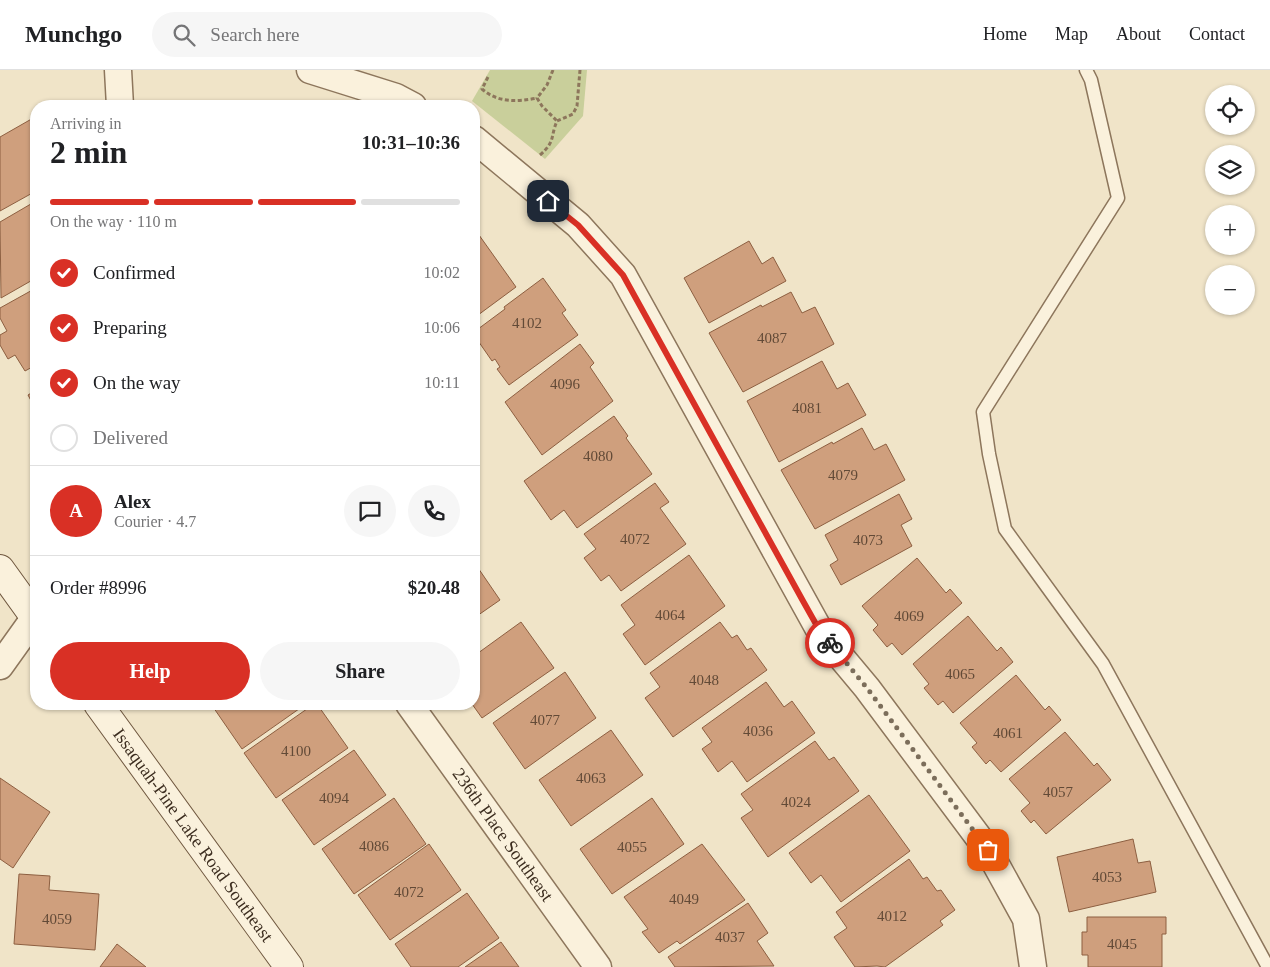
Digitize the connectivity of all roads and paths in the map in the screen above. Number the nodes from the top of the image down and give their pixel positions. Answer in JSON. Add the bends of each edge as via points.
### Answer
{"nodes":[{"id":1,"x":118,"y":70,"type":"edge"},
{"id":2,"x":310,"y":70,"type":"edge"},
{"id":3,"x":553,"y":70,"type":"edge"},
{"id":4,"x":580,"y":70,"type":"edge"},
{"id":5,"x":1086,"y":70,"type":"edge"},
{"id":6,"x":488,"y":77,"type":"dead end"},
{"id":7,"x":537,"y":98,"type":"junction"},
{"id":8,"x":120,"y":100,"type":"edge"},
{"id":9,"x":402,"y":100,"type":"edge"},
{"id":10,"x":557,"y":120,"type":"junction"},
{"id":11,"x":480,"y":144,"type":"edge"},
{"id":12,"x":538,"y":157,"type":"dead end"},
{"id":13,"x":0,"y":569,"type":"edge"},
{"id":14,"x":30,"y":610,"type":"edge"},
{"id":15,"x":30,"y":626,"type":"edge"},
{"id":16,"x":0,"y":666,"type":"edge"},
{"id":17,"x":102,"y":710,"type":"edge"},
{"id":18,"x":413,"y":710,"type":"edge"},
{"id":19,"x":289,"y":967,"type":"edge"},
{"id":20,"x":598,"y":967,"type":"edge"},
{"id":21,"x":1034,"y":967,"type":"edge"},
{"id":22,"x":1268,"y":967,"type":"edge"}],
"edges":[{"from":1,"to":8,"type":"street"},
{"from":2,"to":9,"type":"street"},
{"from":3,"to":7,"type":"path"},
{"from":4,"to":10,"type":"path","via":[[577,106],[573,114]]},
{"from":5,"to":22,"type":"lane","via":[[1118,198],[984,412],[989,454],[1005,529],[1103,664]]},
{"from":6,"to":7,"type":"path","via":[[482,88],[497,98],[520,102]]},
{"from":7,"to":10,"type":"path"},
{"from":10,"to":12,"type":"path","via":[[554,137]]},
{"from":11,"to":21,"type":"street","via":[[578,225],[623,275],[821,633],[867,688],[988,850],[1026,919]]},
{"from":13,"to":14,"type":"main road"},
{"from":15,"to":16,"type":"street"},
{"from":17,"to":19,"type":"main road","name":"Issaquah-Pine Lake Road Southeast"},
{"from":18,"to":20,"type":"street","name":"236th Place Southeast"}]}
